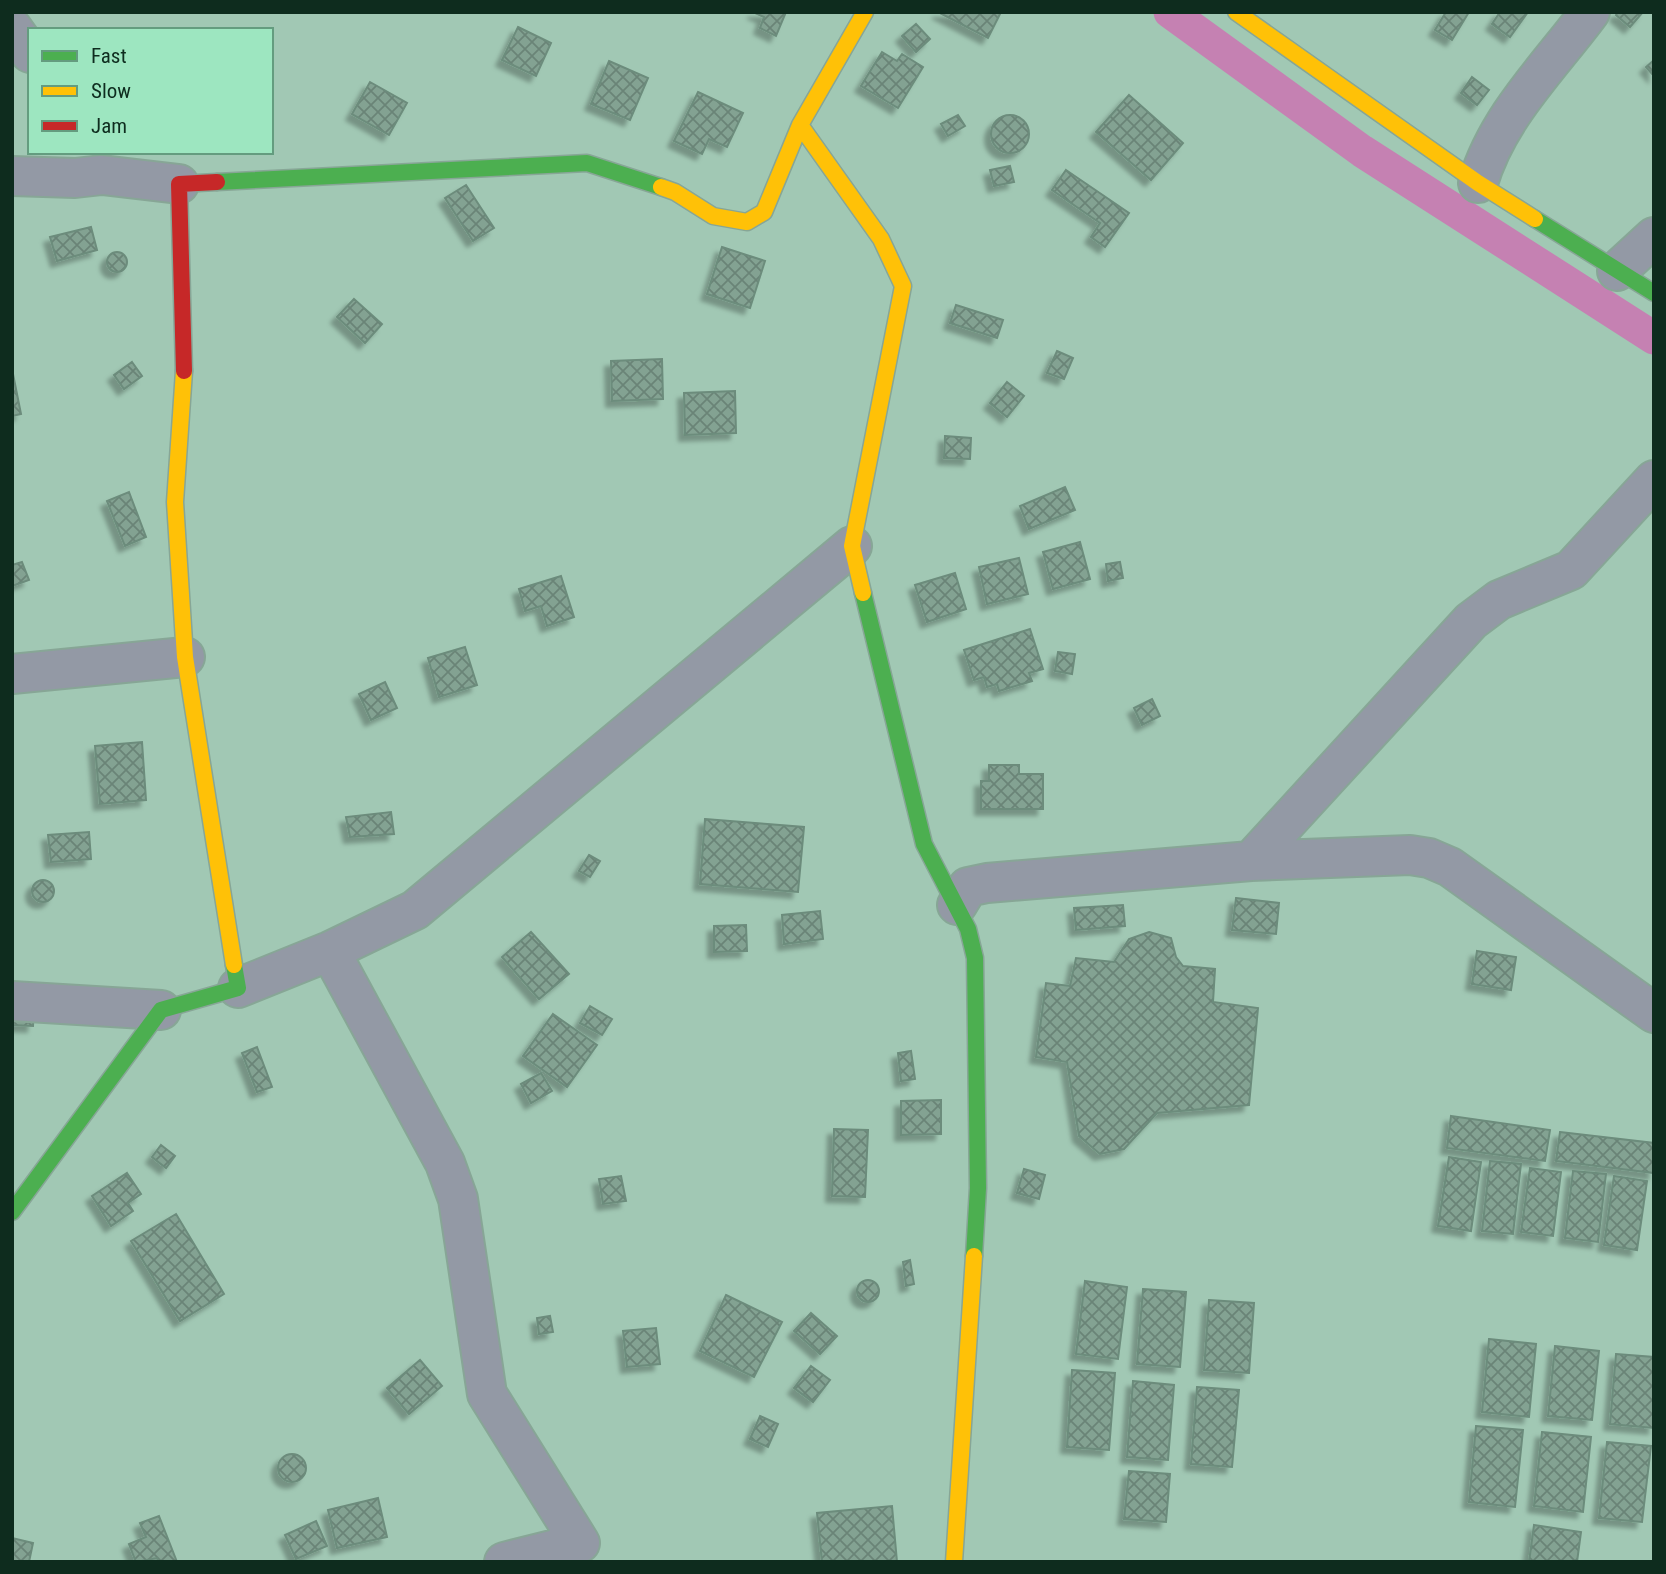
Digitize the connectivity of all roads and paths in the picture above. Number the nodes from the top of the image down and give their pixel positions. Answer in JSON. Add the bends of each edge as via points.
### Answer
{"nodes":[{"id":1,"x":865,"y":12,"type":"edge"},
{"id":2,"x":1236,"y":12,"type":"edge"},
{"id":3,"x":1590,"y":12,"type":"edge"},
{"id":4,"x":12,"y":28,"type":"edge"},
{"id":5,"x":28,"y":50,"type":"edge"},
{"id":6,"x":800,"y":125,"type":"junction"},
{"id":7,"x":1487,"y":160,"type":"junction"},
{"id":8,"x":127,"y":165,"type":"edge"},
{"id":9,"x":12,"y":176,"type":"edge"},
{"id":10,"x":179,"y":184,"type":"junction"},
{"id":11,"x":1654,"y":237,"type":"edge"},
{"id":12,"x":1618,"y":271,"type":"junction"},
{"id":13,"x":1654,"y":293,"type":"edge"},
{"id":14,"x":1654,"y":480,"type":"edge"},
{"id":15,"x":852,"y":546,"type":"junction"},
{"id":16,"x":186,"y":657,"type":"junction"},
{"id":17,"x":12,"y":674,"type":"edge"},
{"id":18,"x":1251,"y":861,"type":"junction"},
{"id":19,"x":957,"y":905,"type":"junction"},
{"id":20,"x":330,"y":951,"type":"junction"},
{"id":21,"x":238,"y":988,"type":"junction"},
{"id":22,"x":12,"y":1001,"type":"edge"},
{"id":23,"x":161,"y":1010,"type":"junction"},
{"id":24,"x":1654,"y":1013,"type":"edge"},
{"id":25,"x":12,"y":1212,"type":"edge"},
{"id":26,"x":504,"y":1562,"type":"edge"},
{"id":27,"x":954,"y":1562,"type":"edge"}],
"edges":[{"from":1,"to":6,"type":"street"},
{"from":2,"to":7,"type":"street"},
{"from":3,"to":7,"type":"street","via":[[1513,111]]},
{"from":4,"to":5,"type":"street"},
{"from":6,"to":10,"type":"street","via":[[764,212],[747,222],[713,216],[675,192],[587,163]]},
{"from":6,"to":15,"type":"street","via":[[881,239],[903,286]]},
{"from":7,"to":12,"type":"street"},
{"from":8,"to":9,"type":"street","via":[[75,178]]},
{"from":8,"to":10,"type":"street"},
{"from":10,"to":16,"type":"street","via":[[185,360],[175,502]]},
{"from":11,"to":12,"type":"street"},
{"from":12,"to":13,"type":"street"},
{"from":14,"to":18,"type":"street","via":[[1571,570],[1499,600],[1471,621]]},
{"from":15,"to":19,"type":"street","via":[[924,844]]},
{"from":15,"to":20,"type":"street","via":[[415,910]]},
{"from":16,"to":17,"type":"street"},
{"from":16,"to":21,"type":"street"},
{"from":18,"to":19,"type":"street","via":[[987,883],[968,887]]},
{"from":18,"to":24,"type":"street","via":[[1429,858],[1450,867]]},
{"from":19,"to":27,"type":"street","via":[[975,958],[978,1188]]},
{"from":20,"to":21,"type":"street"},
{"from":20,"to":26,"type":"street","via":[[445,1163],[457,1199],[487,1394],[580,1543]]},
{"from":21,"to":23,"type":"street"},
{"from":22,"to":23,"type":"street"},
{"from":23,"to":25,"type":"street"}]}
